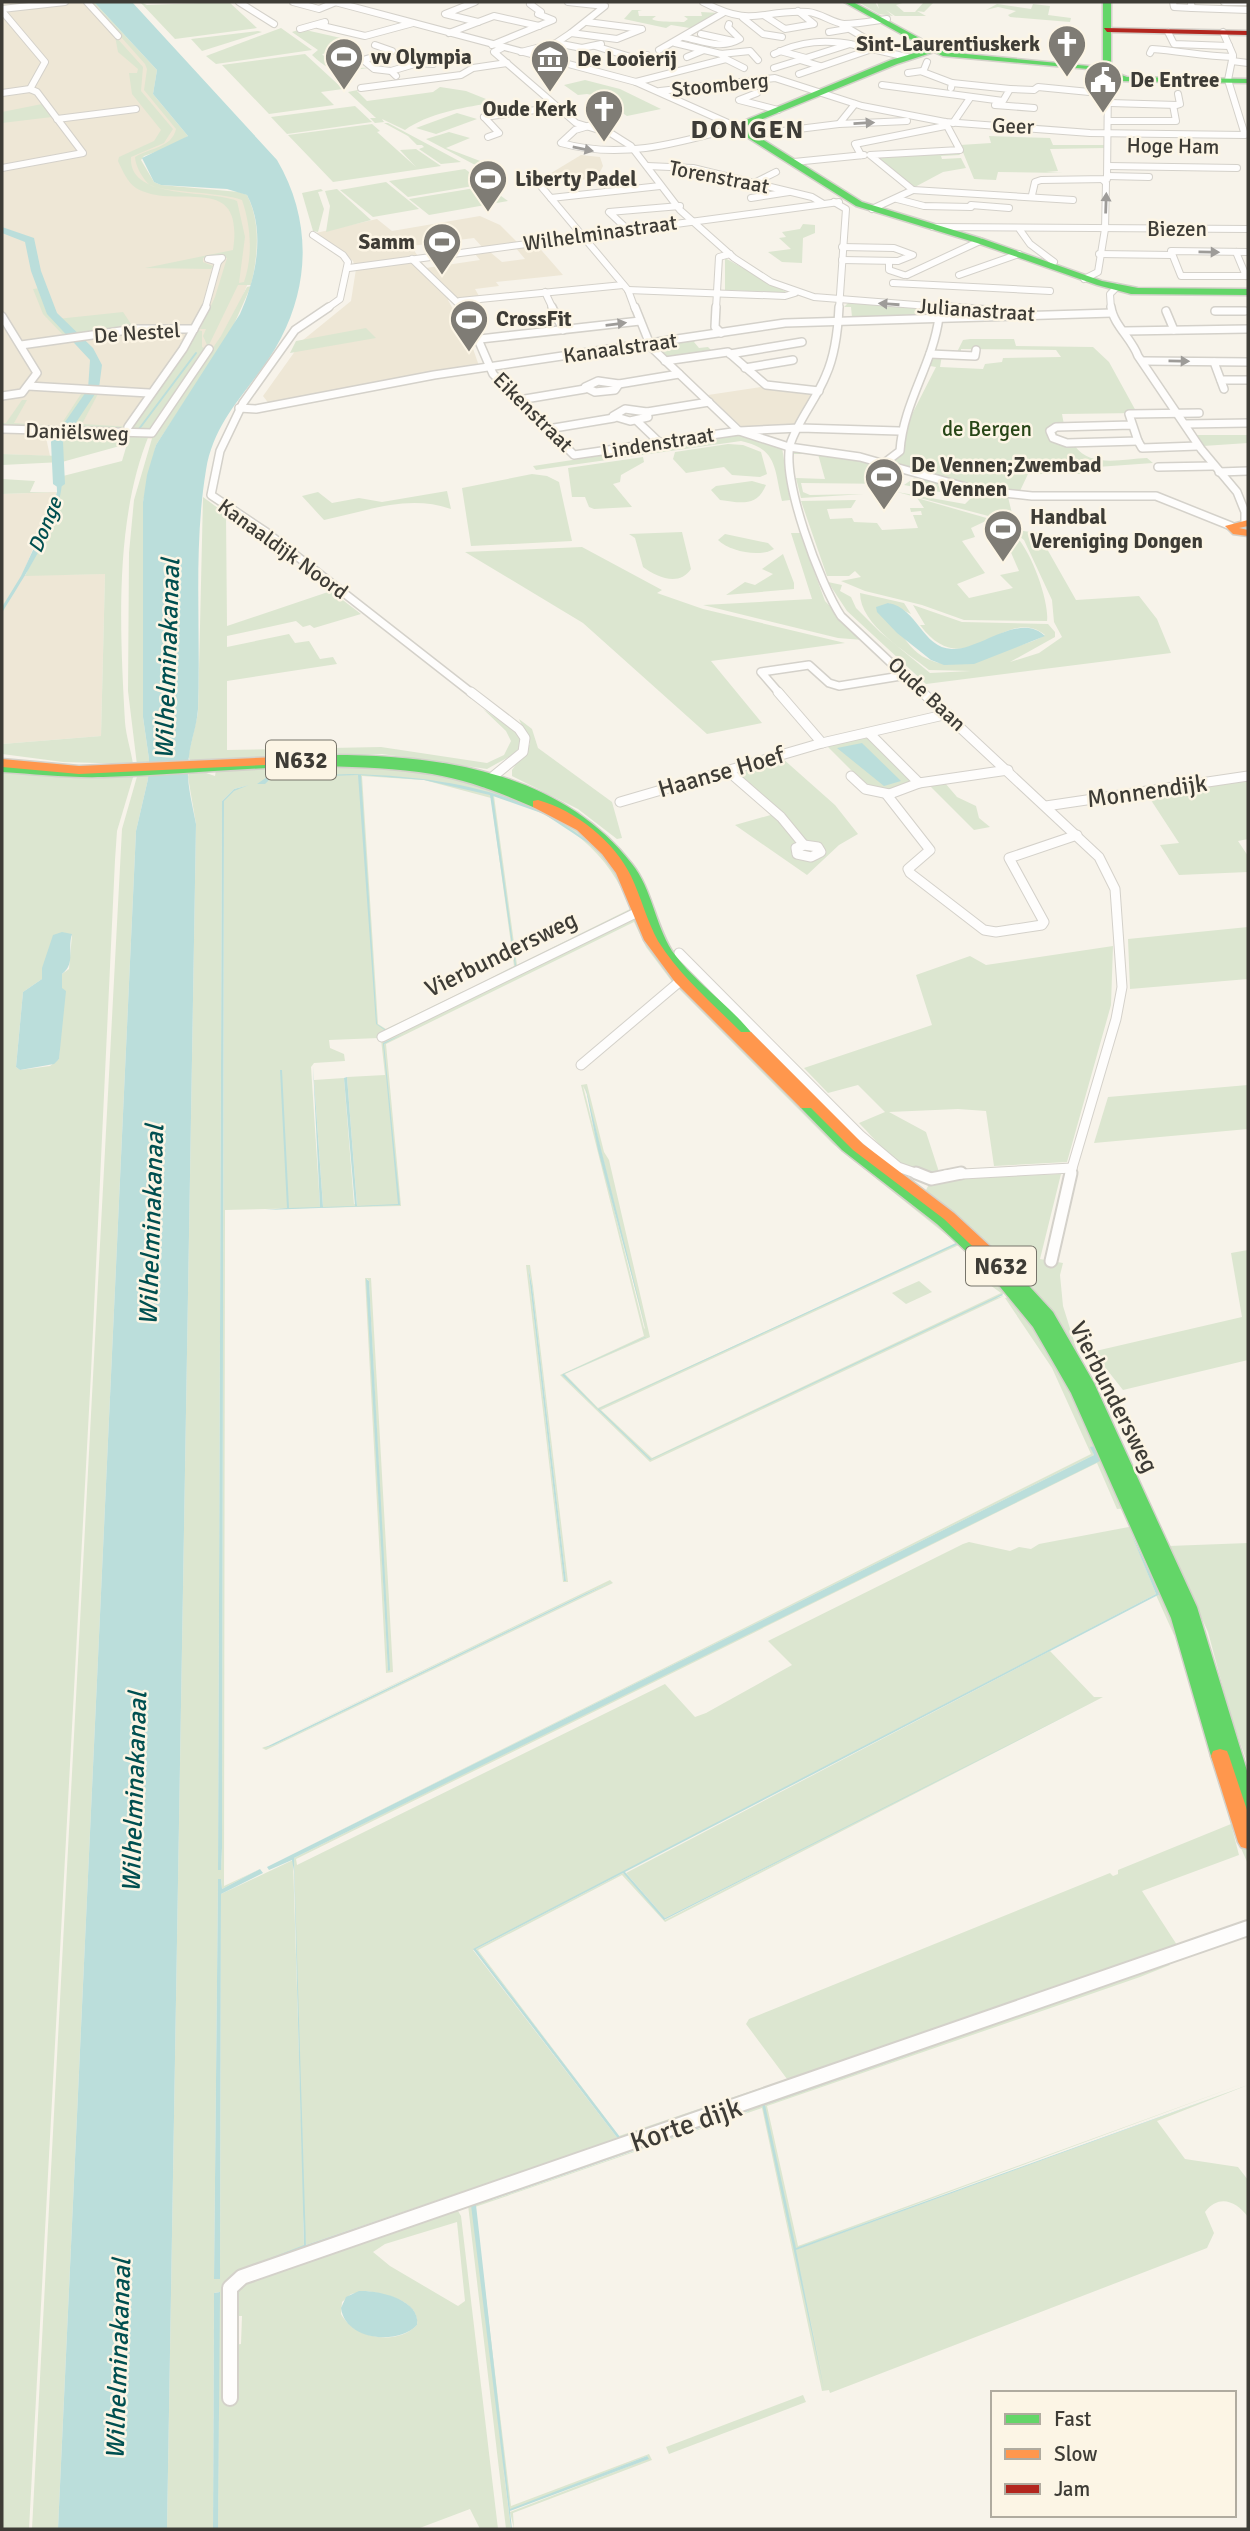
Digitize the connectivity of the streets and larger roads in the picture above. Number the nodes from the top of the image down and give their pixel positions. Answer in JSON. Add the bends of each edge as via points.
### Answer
{"nodes":[{"id":1,"x":65,"y":2,"type":"edge"},
{"id":2,"x":87,"y":2,"type":"edge"},
{"id":3,"x":239,"y":2,"type":"edge"},
{"id":4,"x":293,"y":2,"type":"edge"},
{"id":5,"x":335,"y":2,"type":"edge"},
{"id":6,"x":475,"y":2,"type":"edge"},
{"id":7,"x":532,"y":2,"type":"edge"},
{"id":8,"x":568,"y":2,"type":"edge"},
{"id":9,"x":703,"y":2,"type":"edge"},
{"id":10,"x":847,"y":2,"type":"edge"},
{"id":11,"x":1107,"y":2,"type":"edge"},
{"id":12,"x":1173,"y":2,"type":"edge"},
{"id":13,"x":1224,"y":2,"type":"edge"},
{"id":14,"x":1246,"y":2,"type":"edge"},
{"id":15,"x":1191,"y":5,"type":"edge"},
{"id":16,"x":2,"y":10,"type":"edge"},
{"id":17,"x":798,"y":11,"type":"junction"},
{"id":18,"x":1247,"y":11,"type":"edge"},
{"id":19,"x":723,"y":13,"type":"junction"},
{"id":20,"x":782,"y":13,"type":"junction"},
{"id":21,"x":765,"y":16,"type":"junction"},
{"id":22,"x":263,"y":18,"type":"dead end"},
{"id":23,"x":743,"y":18,"type":"junction"},
{"id":24,"x":881,"y":19,"type":"junction"},
{"id":25,"x":326,"y":22,"type":"dead end"},
{"id":26,"x":478,"y":22,"type":"junction"},
{"id":27,"x":587,"y":22,"type":"junction"},
{"id":28,"x":413,"y":23,"type":"junction"},
{"id":29,"x":729,"y":24,"type":"dead end"},
{"id":30,"x":841,"y":24,"type":"junction"},
{"id":31,"x":318,"y":25,"type":"junction"},
{"id":32,"x":539,"y":26,"type":"junction"},
{"id":33,"x":701,"y":27,"type":"junction"},
{"id":34,"x":799,"y":27,"type":"junction"},
{"id":35,"x":300,"y":29,"type":"dead end"},
{"id":36,"x":847,"y":29,"type":"junction"},
{"id":37,"x":1107,"y":30,"type":"junction"},
{"id":38,"x":732,"y":31,"type":"junction"},
{"id":39,"x":829,"y":32,"type":"dead end"},
{"id":40,"x":449,"y":33,"type":"junction"},
{"id":41,"x":571,"y":33,"type":"junction"},
{"id":42,"x":692,"y":33,"type":"junction"},
{"id":43,"x":1248,"y":33,"type":"edge"},
{"id":44,"x":118,"y":36,"type":"dead end"},
{"id":45,"x":365,"y":36,"type":"junction"},
{"id":46,"x":684,"y":37,"type":"junction"},
{"id":47,"x":782,"y":37,"type":"dead end"},
{"id":48,"x":842,"y":38,"type":"dead end"},
{"id":49,"x":1226,"y":39,"type":"junction"},
{"id":50,"x":602,"y":40,"type":"junction"},
{"id":51,"x":834,"y":40,"type":"junction"},
{"id":52,"x":737,"y":42,"type":"junction"},
{"id":53,"x":361,"y":43,"type":"dead end"},
{"id":54,"x":556,"y":43,"type":"junction"},
{"id":55,"x":675,"y":43,"type":"junction"},
{"id":56,"x":853,"y":44,"type":"junction"},
{"id":57,"x":374,"y":45,"type":"dead end"},
{"id":58,"x":492,"y":45,"type":"junction"},
{"id":59,"x":595,"y":46,"type":"junction"},
{"id":60,"x":757,"y":46,"type":"dead end"},
{"id":61,"x":502,"y":48,"type":"junction"},
{"id":62,"x":872,"y":49,"type":"junction"},
{"id":63,"x":659,"y":50,"type":"dead end"},
{"id":64,"x":704,"y":50,"type":"junction"},
{"id":65,"x":750,"y":51,"type":"junction"},
{"id":66,"x":521,"y":52,"type":"junction"},
{"id":67,"x":1150,"y":53,"type":"dead end"},
{"id":68,"x":647,"y":55,"type":"dead end"},
{"id":69,"x":347,"y":56,"type":"dead end"},
{"id":70,"x":926,"y":56,"type":"junction"},
{"id":71,"x":687,"y":57,"type":"dead end"},
{"id":72,"x":725,"y":58,"type":"junction"},
{"id":73,"x":803,"y":59,"type":"junction"},
{"id":74,"x":1232,"y":59,"type":"junction"},
{"id":75,"x":363,"y":60,"type":"junction"},
{"id":76,"x":507,"y":63,"type":"junction"},
{"id":77,"x":764,"y":63,"type":"junction"},
{"id":78,"x":1248,"y":63,"type":"edge"},
{"id":79,"x":433,"y":64,"type":"dead end"},
{"id":80,"x":820,"y":66,"type":"junction"},
{"id":81,"x":744,"y":68,"type":"dead end"},
{"id":82,"x":391,"y":71,"type":"junction"},
{"id":83,"x":799,"y":74,"type":"dead end"},
{"id":84,"x":778,"y":77,"type":"junction"},
{"id":85,"x":1108,"y":78,"type":"junction"},
{"id":86,"x":1242,"y":81,"type":"edge"},
{"id":87,"x":404,"y":82,"type":"junction"},
{"id":88,"x":636,"y":82,"type":"junction"},
{"id":89,"x":882,"y":85,"type":"dead end"},
{"id":90,"x":362,"y":88,"type":"dead end"},
{"id":91,"x":30,"y":89,"type":"junction"},
{"id":92,"x":1010,"y":89,"type":"junction"},
{"id":93,"x":660,"y":91,"type":"junction"},
{"id":94,"x":2,"y":93,"type":"edge"},
{"id":95,"x":757,"y":93,"type":"dead end"},
{"id":96,"x":820,"y":93,"type":"junction"},
{"id":97,"x":1178,"y":94,"type":"dead end"},
{"id":98,"x":970,"y":98,"type":"junction"},
{"id":99,"x":1001,"y":103,"type":"junction"},
{"id":100,"x":1110,"y":103,"type":"junction"},
{"id":101,"x":855,"y":104,"type":"junction"},
{"id":102,"x":989,"y":104,"type":"dead end"},
{"id":103,"x":1173,"y":105,"type":"junction"},
{"id":104,"x":558,"y":107,"type":"junction"},
{"id":105,"x":1034,"y":108,"type":"dead end"},
{"id":106,"x":136,"y":109,"type":"dead end"},
{"id":107,"x":778,"y":110,"type":"junction"},
{"id":108,"x":916,"y":118,"type":"junction"},
{"id":109,"x":57,"y":119,"type":"junction"},
{"id":110,"x":612,"y":119,"type":"dead end"},
{"id":111,"x":1110,"y":121,"type":"junction"},
{"id":112,"x":839,"y":124,"type":"junction"},
{"id":113,"x":948,"y":124,"type":"junction"},
{"id":114,"x":585,"y":126,"type":"junction"},
{"id":115,"x":743,"y":131,"type":"junction"},
{"id":116,"x":1110,"y":133,"type":"junction"},
{"id":117,"x":488,"y":137,"type":"dead end"},
{"id":118,"x":636,"y":150,"type":"junction"},
{"id":119,"x":861,"y":155,"type":"junction"},
{"id":120,"x":870,"y":155,"type":"junction"},
{"id":121,"x":794,"y":162,"type":"junction"},
{"id":122,"x":647,"y":166,"type":"junction"},
{"id":123,"x":1108,"y":166,"type":"junction"},
{"id":124,"x":2,"y":168,"type":"edge"},
{"id":125,"x":1237,"y":168,"type":"dead end"},
{"id":126,"x":776,"y":172,"type":"dead end"},
{"id":127,"x":1150,"y":177,"type":"dead end"},
{"id":128,"x":534,"y":178,"type":"dead end"},
{"id":129,"x":1105,"y":178,"type":"junction"},
{"id":130,"x":754,"y":183,"type":"junction"},
{"id":131,"x":660,"y":187,"type":"junction"},
{"id":132,"x":912,"y":190,"type":"junction"},
{"id":133,"x":791,"y":191,"type":"junction"},
{"id":134,"x":973,"y":192,"type":"junction"},
{"id":135,"x":1015,"y":194,"type":"junction"},
{"id":136,"x":1032,"y":195,"type":"junction"},
{"id":137,"x":551,"y":198,"type":"junction"},
{"id":138,"x":751,"y":198,"type":"dead end"},
{"id":139,"x":897,"y":199,"type":"junction"},
{"id":140,"x":1073,"y":200,"type":"dead end"},
{"id":141,"x":842,"y":201,"type":"junction"},
{"id":142,"x":821,"y":203,"type":"junction"},
{"id":143,"x":680,"y":206,"type":"junction"},
{"id":144,"x":971,"y":206,"type":"junction"},
{"id":145,"x":1009,"y":208,"type":"junction"},
{"id":146,"x":872,"y":209,"type":"junction"},
{"id":147,"x":691,"y":220,"type":"junction"},
{"id":148,"x":627,"y":229,"type":"junction"},
{"id":149,"x":1006,"y":229,"type":"junction"},
{"id":150,"x":1105,"y":229,"type":"junction"},
{"id":151,"x":1248,"y":229,"type":"edge"},
{"id":152,"x":1020,"y":230,"type":"junction"},
{"id":153,"x":976,"y":233,"type":"junction"},
{"id":154,"x":313,"y":235,"type":"dead end"},
{"id":155,"x":583,"y":236,"type":"junction"},
{"id":156,"x":842,"y":247,"type":"junction"},
{"id":157,"x":1236,"y":252,"type":"junction"},
{"id":158,"x":1248,"y":252,"type":"edge"},
{"id":159,"x":1171,"y":253,"type":"junction"},
{"id":160,"x":730,"y":254,"type":"junction"},
{"id":161,"x":1020,"y":254,"type":"junction"},
{"id":162,"x":1099,"y":254,"type":"junction"},
{"id":163,"x":412,"y":259,"type":"junction"},
{"id":164,"x":1041,"y":259,"type":"junction"},
{"id":165,"x":842,"y":260,"type":"junction"},
{"id":166,"x":889,"y":261,"type":"junction"},
{"id":167,"x":218,"y":262,"type":"dead end"},
{"id":168,"x":1054,"y":262,"type":"dead end"},
{"id":169,"x":349,"y":268,"type":"junction"},
{"id":170,"x":959,"y":275,"type":"dead end"},
{"id":171,"x":1081,"y":277,"type":"junction"},
{"id":172,"x":893,"y":283,"type":"dead end"},
{"id":173,"x":625,"y":287,"type":"junction"},
{"id":174,"x":966,"y":287,"type":"junction"},
{"id":175,"x":1116,"y":288,"type":"junction"},
{"id":176,"x":1050,"y":291,"type":"dead end"},
{"id":177,"x":545,"y":292,"type":"junction"},
{"id":178,"x":718,"y":292,"type":"junction"},
{"id":179,"x":796,"y":293,"type":"junction"},
{"id":180,"x":1247,"y":298,"type":"edge"},
{"id":181,"x":841,"y":300,"type":"junction"},
{"id":182,"x":460,"y":301,"type":"junction"},
{"id":183,"x":959,"y":309,"type":"junction"},
{"id":184,"x":1166,"y":311,"type":"dead end"},
{"id":185,"x":1215,"y":312,"type":"dead end"},
{"id":186,"x":1112,"y":313,"type":"junction"},
{"id":187,"x":2,"y":316,"type":"edge"},
{"id":188,"x":1003,"y":316,"type":"junction"},
{"id":189,"x":939,"y":317,"type":"junction"},
{"id":190,"x":839,"y":319,"type":"junction"},
{"id":191,"x":640,"y":321,"type":"junction"},
{"id":192,"x":1248,"y":329,"type":"edge"},
{"id":193,"x":194,"y":330,"type":"junction"},
{"id":194,"x":563,"y":330,"type":"junction"},
{"id":195,"x":1174,"y":330,"type":"junction"},
{"id":196,"x":1125,"y":331,"type":"junction"},
{"id":197,"x":721,"y":333,"type":"junction"},
{"id":198,"x":480,"y":339,"type":"junction"},
{"id":199,"x":802,"y":342,"type":"dead end"},
{"id":200,"x":650,"y":344,"type":"junction"},
{"id":201,"x":21,"y":345,"type":"junction"},
{"id":202,"x":209,"y":349,"type":"dead end"},
{"id":203,"x":976,"y":350,"type":"dead end"},
{"id":204,"x":730,"y":354,"type":"junction"},
{"id":205,"x":930,"y":354,"type":"junction"},
{"id":206,"x":793,"y":360,"type":"dead end"},
{"id":207,"x":665,"y":361,"type":"junction"},
{"id":208,"x":1143,"y":361,"type":"junction"},
{"id":209,"x":1214,"y":362,"type":"junction"},
{"id":210,"x":1248,"y":362,"type":"edge"},
{"id":211,"x":489,"y":367,"type":"junction"},
{"id":212,"x":746,"y":368,"type":"junction"},
{"id":213,"x":679,"y":374,"type":"junction"},
{"id":214,"x":1221,"y":380,"type":"junction"},
{"id":215,"x":1248,"y":380,"type":"edge"},
{"id":216,"x":619,"y":384,"type":"junction"},
{"id":217,"x":28,"y":386,"type":"junction"},
{"id":218,"x":585,"y":389,"type":"junction"},
{"id":219,"x":1224,"y":389,"type":"dead end"},
{"id":220,"x":819,"y":391,"type":"junction"},
{"id":221,"x":608,"y":392,"type":"junction"},
{"id":222,"x":149,"y":393,"type":"junction"},
{"id":223,"x":2,"y":396,"type":"edge"},
{"id":224,"x":519,"y":400,"type":"junction"},
{"id":225,"x":709,"y":402,"type":"junction"},
{"id":226,"x":239,"y":408,"type":"junction"},
{"id":227,"x":625,"y":409,"type":"junction"},
{"id":228,"x":648,"y":412,"type":"junction"},
{"id":229,"x":1180,"y":414,"type":"junction"},
{"id":230,"x":1199,"y":414,"type":"dead end"},
{"id":231,"x":614,"y":418,"type":"junction"},
{"id":232,"x":637,"y":421,"type":"junction"},
{"id":233,"x":1248,"y":423,"type":"edge"},
{"id":234,"x":1132,"y":425,"type":"junction"},
{"id":235,"x":1186,"y":425,"type":"junction"},
{"id":236,"x":128,"y":427,"type":"dead end"},
{"id":237,"x":800,"y":428,"type":"junction"},
{"id":238,"x":2,"y":429,"type":"edge"},
{"id":239,"x":548,"y":429,"type":"junction"},
{"id":240,"x":900,"y":430,"type":"junction"},
{"id":241,"x":739,"y":431,"type":"junction"},
{"id":242,"x":1138,"y":441,"type":"junction"},
{"id":243,"x":660,"y":443,"type":"junction"},
{"id":244,"x":1198,"y":446,"type":"junction"},
{"id":245,"x":789,"y":447,"type":"junction"},
{"id":246,"x":578,"y":456,"type":"joint"},
{"id":247,"x":883,"y":464,"type":"junction"},
{"id":248,"x":1158,"y":467,"type":"dead end"},
{"id":249,"x":1216,"y":469,"type":"junction"},
{"id":250,"x":1248,"y":471,"type":"edge"},
{"id":251,"x":1244,"y":530,"type":"edge"},
{"id":252,"x":906,"y":675,"type":"junction"},
{"id":253,"x":948,"y":714,"type":"junction"},
{"id":254,"x":870,"y":734,"type":"junction"},
{"id":255,"x":822,"y":743,"type":"junction"},
{"id":256,"x":2,"y":765,"type":"edge"},
{"id":257,"x":727,"y":770,"type":"junction"},
{"id":258,"x":1009,"y":770,"type":"junction"},
{"id":259,"x":851,"y":776,"type":"dead end"},
{"id":260,"x":1248,"y":776,"type":"edge"},
{"id":261,"x":487,"y":782,"type":"junction"},
{"id":262,"x":919,"y":783,"type":"junction"},
{"id":263,"x":889,"y":794,"type":"junction"},
{"id":264,"x":620,"y":802,"type":"dead end"},
{"id":265,"x":1046,"y":806,"type":"junction"},
{"id":266,"x":1077,"y":835,"type":"junction"},
{"id":267,"x":804,"y":845,"type":"dead end"},
{"id":268,"x":643,"y":909,"type":"junction"},
{"id":269,"x":680,"y":953,"type":"dead end"},
{"id":270,"x":688,"y":976,"type":"junction"},
{"id":271,"x":383,"y":1037,"type":"dead end"},
{"id":272,"x":581,"y":1065,"type":"dead end"},
{"id":273,"x":1072,"y":1168,"type":"junction"},
{"id":274,"x":1051,"y":1261,"type":"dead end"},
{"id":275,"x":1248,"y":1804,"type":"edge"},
{"id":276,"x":1248,"y":1842,"type":"edge"},
{"id":277,"x":1248,"y":1928,"type":"edge"},
{"id":278,"x":230,"y":2398,"type":"dead end"}],
"edges":[{"from":1,"to":16,"type":"street"},
{"from":2,"to":44,"type":"street"},
{"from":3,"to":22,"type":"street"},
{"from":4,"to":5,"type":"street","via":[[319,9]]},
{"from":5,"to":28,"type":"street"},
{"from":6,"to":26,"type":"street","via":[[445,14]]},
{"from":7,"to":32,"type":"street","via":[[541,12],[538,14],[554,18]]},
{"from":8,"to":27,"type":"street","via":[[605,6]]},
{"from":9,"to":19,"type":"street"},
{"from":10,"to":24,"type":"street"},
{"from":11,"to":37,"type":"street","name":"Hoge Ham"},
{"from":12,"to":15,"type":"street","via":[[1174,7]]},
{"from":13,"to":14,"type":"street"},
{"from":14,"to":18,"type":"street"},
{"from":15,"to":18,"type":"street","via":[[1232,9],[1234,14]]},
{"from":16,"to":91,"type":"street","via":[[45,62]]},
{"from":17,"to":20,"type":"street"},
{"from":17,"to":30,"type":"street","via":[[826,12]]},
{"from":17,"to":34,"type":"street","via":[[814,24]]},
{"from":19,"to":23,"type":"street"},
{"from":19,"to":33,"type":"street"},
{"from":20,"to":21,"type":"street"},
{"from":20,"to":34,"type":"street"},
{"from":21,"to":23,"type":"street"},
{"from":21,"to":34,"type":"street","via":[[781,28]]},
{"from":23,"to":47,"type":"street","via":[[765,38]]},
{"from":24,"to":30,"type":"street"},
{"from":24,"to":70,"type":"street"},
{"from":25,"to":31,"type":"street"},
{"from":26,"to":32,"type":"street","via":[[494,16]]},
{"from":26,"to":40,"type":"street"},
{"from":27,"to":41,"type":"street"},
{"from":27,"to":50,"type":"street","via":[[642,29],[631,37]]},
{"from":28,"to":40,"type":"street"},
{"from":28,"to":45,"type":"street"},
{"from":29,"to":38,"type":"street"},
{"from":30,"to":36,"type":"street"},
{"from":31,"to":35,"type":"street"},
{"from":31,"to":45,"type":"street"},
{"from":32,"to":58,"type":"street"},
{"from":33,"to":38,"type":"street"},
{"from":33,"to":42,"type":"street"},
{"from":36,"to":39,"type":"street"},
{"from":36,"to":56,"type":"street","via":[[868,40]]},
{"from":37,"to":49,"type":"street","via":[[1171,40]]},
{"from":37,"to":85,"type":"street","name":"Hoge Ham"},
{"from":38,"to":52,"type":"street","via":[[740,39]]},
{"from":40,"to":58,"type":"street"},
{"from":41,"to":50,"type":"street"},
{"from":41,"to":54,"type":"street"},
{"from":42,"to":46,"type":"street"},
{"from":42,"to":52,"type":"street"},
{"from":43,"to":49,"type":"street"},
{"from":45,"to":53,"type":"street"},
{"from":46,"to":52,"type":"street","via":[[722,46]]},
{"from":46,"to":55,"type":"street"},
{"from":48,"to":51,"type":"street"},
{"from":49,"to":74,"type":"street"},
{"from":50,"to":59,"type":"street"},
{"from":51,"to":56,"type":"street"},
{"from":51,"to":73,"type":"street","via":[[777,52]]},
{"from":54,"to":59,"type":"street"},
{"from":54,"to":66,"type":"street"},
{"from":55,"to":63,"type":"street"},
{"from":55,"to":64,"type":"street"},
{"from":56,"to":62,"type":"street"},
{"from":56,"to":73,"type":"street"},
{"from":57,"to":75,"type":"street","via":[[392,51]]},
{"from":58,"to":61,"type":"street"},
{"from":59,"to":68,"type":"street","via":[[634,58]]},
{"from":60,"to":65,"type":"street"},
{"from":61,"to":66,"type":"street"},
{"from":61,"to":76,"type":"street","via":[[494,52]]},
{"from":62,"to":70,"type":"street"},
{"from":62,"to":80,"type":"street"},
{"from":64,"to":71,"type":"street"},
{"from":64,"to":72,"type":"street"},
{"from":65,"to":72,"type":"street"},
{"from":65,"to":77,"type":"street"},
{"from":66,"to":88,"type":"street"},
{"from":67,"to":74,"type":"street","via":[[1152,49],[1170,49]]},
{"from":69,"to":75,"type":"street"},
{"from":70,"to":85,"type":"street","via":[[1078,67]]},
{"from":70,"to":92,"type":"street","via":[[952,86]]},
{"from":70,"to":96,"type":"street"},
{"from":72,"to":81,"type":"street"},
{"from":72,"to":88,"type":"street"},
{"from":73,"to":77,"type":"street"},
{"from":73,"to":80,"type":"street"},
{"from":74,"to":78,"type":"street"},
{"from":74,"to":86,"type":"street"},
{"from":75,"to":82,"type":"street","via":[[373,69]]},
{"from":76,"to":87,"type":"street"},
{"from":76,"to":104,"type":"street"},
{"from":77,"to":84,"type":"street"},
{"from":79,"to":82,"type":"street","via":[[418,62]]},
{"from":80,"to":83,"type":"street"},
{"from":82,"to":87,"type":"street"},
{"from":84,"to":93,"type":"street","name":"Stoomberg"},
{"from":84,"to":96,"type":"street","name":"Stoomberg"},
{"from":85,"to":86,"type":"street"},
{"from":85,"to":92,"type":"street","via":[[1034,90]]},
{"from":85,"to":100,"type":"street","name":"Hoge Ham"},
{"from":86,"to":116,"type":"street","name":"Geer","via":[[1245,135]]},
{"from":87,"to":90,"type":"street"},
{"from":88,"to":93,"type":"street"},
{"from":89,"to":98,"type":"street"},
{"from":91,"to":94,"type":"street"},
{"from":91,"to":109,"type":"street"},
{"from":92,"to":99,"type":"street"},
{"from":93,"to":115,"type":"street"},
{"from":95,"to":107,"type":"street","via":[[739,100]]},
{"from":96,"to":101,"type":"street","name":"Stoomberg"},
{"from":96,"to":107,"type":"street"},
{"from":97,"to":103,"type":"street","name":"Hoge Ham","via":[[1180,105]]},
{"from":98,"to":99,"type":"street"},
{"from":98,"to":113,"type":"street"},
{"from":99,"to":102,"type":"street"},
{"from":99,"to":105,"type":"street"},
{"from":100,"to":103,"type":"street","name":"Hoge Ham"},
{"from":100,"to":111,"type":"street","name":"Hoge Ham"},
{"from":101,"to":108,"type":"street","name":"Stoomberg"},
{"from":101,"to":112,"type":"street"},
{"from":103,"to":111,"type":"street","name":"Hoge Ham","via":[[1176,121]]},
{"from":104,"to":114,"type":"street"},
{"from":104,"to":117,"type":"street","via":[[484,117],[499,133]]},
{"from":106,"to":109,"type":"street"},
{"from":107,"to":115,"type":"street"},
{"from":112,"to":108,"type":"street","one_way":true},
{"from":108,"to":113,"type":"street","name":"Geer"},
{"from":109,"to":124,"type":"street","via":[[83,155]]},
{"from":110,"to":114,"type":"street"},
{"from":111,"to":116,"type":"street","name":"Hoge Ham"},
{"from":112,"to":115,"type":"street"},
{"from":113,"to":116,"type":"street","name":"Geer"},
{"from":113,"to":119,"type":"street","via":[[857,143]]},
{"from":113,"to":120,"type":"street","via":[[960,150]]},
{"from":114,"to":118,"type":"street","via":[[612,134]]},
{"from":114,"to":118,"type":"street","one_way":true,"via":[[561,143],[602,152]]},
{"from":115,"to":118,"type":"street"},
{"from":115,"to":121,"type":"street"},
{"from":116,"to":123,"type":"street","name":"Hoge Ham"},
{"from":118,"to":122,"type":"street"},
{"from":119,"to":120,"type":"street"},
{"from":119,"to":121,"type":"street"},
{"from":120,"to":132,"type":"street"},
{"from":121,"to":141,"type":"street"},
{"from":122,"to":130,"type":"street","name":"Torenstraat","via":[[693,168]]},
{"from":122,"to":131,"type":"street"},
{"from":123,"to":125,"type":"street","name":"Hoge Ham"},
{"from":123,"to":129,"type":"street","name":"Hoge Ham"},
{"from":126,"to":130,"type":"street"},
{"from":127,"to":129,"type":"street"},
{"from":128,"to":137,"type":"street"},
{"from":129,"to":136,"type":"street","via":[[1037,180]]},
{"from":150,"to":129,"type":"street","name":"Hoge Ham","one_way":true},
{"from":130,"to":133,"type":"street","name":"Torenstraat"},
{"from":131,"to":137,"type":"street"},
{"from":131,"to":143,"type":"street"},
{"from":132,"to":134,"type":"street"},
{"from":132,"to":139,"type":"street"},
{"from":133,"to":138,"type":"street","name":"Torenstraat"},
{"from":133,"to":142,"type":"street","name":"Torenstraat"},
{"from":134,"to":135,"type":"street"},
{"from":134,"to":144,"type":"street"},
{"from":135,"to":136,"type":"street"},
{"from":135,"to":145,"type":"street"},
{"from":136,"to":140,"type":"street"},
{"from":137,"to":155,"type":"street"},
{"from":139,"to":144,"type":"street","via":[[924,206]]},
{"from":139,"to":146,"type":"street"},
{"from":141,"to":142,"type":"street","name":"Wilhelminastraat"},
{"from":141,"to":146,"type":"street"},
{"from":141,"to":156,"type":"street","via":[[846,209]]},
{"from":142,"to":147,"type":"street","name":"Wilhelminastraat"},
{"from":143,"to":147,"type":"street"},
{"from":143,"to":148,"type":"street","via":[[609,212]]},
{"from":144,"to":145,"type":"street"},
{"from":144,"to":153,"type":"street"},
{"from":145,"to":149,"type":"street"},
{"from":146,"to":153,"type":"street","via":[[933,227]]},
{"from":147,"to":148,"type":"street","name":"Wilhelminastraat"},
{"from":147,"to":160,"type":"street"},
{"from":148,"to":155,"type":"street","name":"Wilhelminastraat"},
{"from":149,"to":152,"type":"street","name":"Biezen"},
{"from":149,"to":153,"type":"street","name":"Biezen"},
{"from":150,"to":151,"type":"street","name":"Biezen"},
{"from":150,"to":152,"type":"street","name":"Biezen"},
{"from":150,"to":162,"type":"street","name":"Hoge Ham"},
{"from":152,"to":164,"type":"street"},
{"from":153,"to":161,"type":"street"},
{"from":153,"to":166,"type":"street","via":[[906,275],[889,270]]},
{"from":154,"to":169,"type":"street","via":[[343,255]]},
{"from":155,"to":163,"type":"street","name":"Wilhelminastraat"},
{"from":155,"to":173,"type":"street"},
{"from":156,"to":165,"type":"street"},
{"from":156,"to":166,"type":"street","via":[[894,248],[913,255]]},
{"from":157,"to":158,"type":"street"},
{"from":159,"to":157,"type":"street","one_way":true},
{"from":157,"to":180,"type":"street"},
{"from":159,"to":162,"type":"street"},
{"from":159,"to":180,"type":"street","via":[[1178,275]]},
{"from":160,"to":178,"type":"street","via":[[719,257]]},
{"from":160,"to":179,"type":"street","via":[[754,273]]},
{"from":161,"to":164,"type":"street"},
{"from":161,"to":170,"type":"street"},
{"from":162,"to":171,"type":"street","name":"Hoge Ham","via":[[1098,272]]},
{"from":163,"to":169,"type":"street","name":"Wilhelminastraat"},
{"from":163,"to":182,"type":"street"},
{"from":164,"to":168,"type":"street"},
{"from":164,"to":171,"type":"street"},
{"from":165,"to":166,"type":"street"},
{"from":165,"to":181,"type":"street"},
{"from":167,"to":193,"type":"street","name":"De Nestel","via":[[214,287]]},
{"from":169,"to":226,"type":"street","name":"Kanaaldijk Noord","via":[[340,299],[295,330]]},
{"from":171,"to":175,"type":"street"},
{"from":172,"to":174,"type":"street"},
{"from":173,"to":177,"type":"street"},
{"from":173,"to":178,"type":"street"},
{"from":173,"to":191,"type":"street"},
{"from":174,"to":176,"type":"street"},
{"from":174,"to":183,"type":"street"},
{"from":175,"to":180,"type":"street"},
{"from":175,"to":186,"type":"street","via":[[1110,294]]},
{"from":177,"to":182,"type":"street"},
{"from":177,"to":194,"type":"street"},
{"from":178,"to":179,"type":"street"},
{"from":178,"to":197,"type":"street","via":[[715,327]]},
{"from":179,"to":181,"type":"street","name":"Julianastraat"},
{"from":180,"to":185,"type":"street"},
{"from":183,"to":181,"type":"street","name":"Julianastraat","one_way":true},
{"from":181,"to":190,"type":"street"},
{"from":182,"to":198,"type":"street"},
{"from":183,"to":188,"type":"street","name":"Julianastraat","via":[[998,311]]},
{"from":184,"to":195,"type":"street"},
{"from":186,"to":188,"type":"street","name":"Julianastraat"},
{"from":186,"to":196,"type":"street"},
{"from":187,"to":201,"type":"street"},
{"from":188,"to":189,"type":"street","name":"Kanaalstraat"},
{"from":189,"to":190,"type":"street","name":"Kanaalstraat"},
{"from":189,"to":205,"type":"street"},
{"from":190,"to":197,"type":"street","name":"Kanaalstraat"},
{"from":190,"to":220,"type":"street"},
{"from":194,"to":191,"type":"street","one_way":true},
{"from":191,"to":200,"type":"street"},
{"from":192,"to":195,"type":"street"},
{"from":193,"to":201,"type":"street","name":"De Nestel","via":[[143,328]]},
{"from":193,"to":222,"type":"street","name":"De Nestel"},
{"from":194,"to":198,"type":"street"},
{"from":195,"to":196,"type":"street"},
{"from":196,"to":208,"type":"street"},
{"from":197,"to":200,"type":"street","name":"Kanaalstraat"},
{"from":198,"to":211,"type":"street"},
{"from":199,"to":204,"type":"street"},
{"from":200,"to":207,"type":"street"},
{"from":200,"to":211,"type":"street","name":"Kanaalstraat"},
{"from":201,"to":217,"type":"street","via":[[37,373]]},
{"from":202,"to":238,"type":"street","name":"Daniëlsweg","via":[[152,433]]},
{"from":203,"to":205,"type":"street","via":[[975,356]]},
{"from":204,"to":207,"type":"street"},
{"from":204,"to":212,"type":"street"},
{"from":205,"to":240,"type":"street"},
{"from":206,"to":212,"type":"street"},
{"from":207,"to":213,"type":"street"},
{"from":208,"to":209,"type":"street","one_way":true},
{"from":208,"to":229,"type":"street"},
{"from":209,"to":210,"type":"street"},
{"from":209,"to":214,"type":"street"},
{"from":211,"to":224,"type":"street","name":"Eikenstraat"},
{"from":211,"to":226,"type":"street","name":"Kanaalstraat"},
{"from":212,"to":220,"type":"street","via":[[766,385]]},
{"from":213,"to":216,"type":"street"},
{"from":213,"to":225,"type":"street"},
{"from":214,"to":215,"type":"street"},
{"from":214,"to":219,"type":"street"},
{"from":216,"to":218,"type":"street","via":[[598,381]]},
{"from":216,"to":221,"type":"street"},
{"from":217,"to":222,"type":"street"},
{"from":217,"to":223,"type":"street","via":[[16,396]]},
{"from":218,"to":221,"type":"street"},
{"from":218,"to":224,"type":"street"},
{"from":220,"to":237,"type":"street"},
{"from":221,"to":227,"type":"street"},
{"from":222,"to":236,"type":"street","name":"De Nestel"},
{"from":224,"to":239,"type":"street","name":"Eikenstraat"},
{"from":225,"to":228,"type":"street"},
{"from":225,"to":241,"type":"street"},
{"from":226,"to":261,"type":"street","name":"Kanaaldijk Noord","via":[[220,451],[211,495],[266,532],[519,729],[525,748]]},
{"from":227,"to":228,"type":"street"},
{"from":227,"to":231,"type":"street","via":[[614,413]]},
{"from":228,"to":232,"type":"street","via":[[648,417]]},
{"from":229,"to":230,"type":"street"},
{"from":229,"to":234,"type":"street","via":[[1129,414]]},
{"from":229,"to":235,"type":"street"},
{"from":231,"to":232,"type":"street"},
{"from":231,"to":239,"type":"street"},
{"from":232,"to":243,"type":"street"},
{"from":233,"to":235,"type":"street"},
{"from":234,"to":242,"type":"street"},
{"from":234,"to":242,"type":"street","via":[[1056,427],[1050,431],[1053,438],[1067,443]]},
{"from":235,"to":244,"type":"street"},
{"from":237,"to":240,"type":"street","name":"Lindenstraat"},
{"from":237,"to":241,"type":"street","name":"Lindenstraat"},
{"from":237,"to":245,"type":"street"},
{"from":239,"to":246,"type":"street","name":"Eikenstraat"},
{"from":240,"to":247,"type":"street","via":[[900,452]]},
{"from":241,"to":243,"type":"street","name":"Lindenstraat"},
{"from":241,"to":245,"type":"street"},
{"from":242,"to":244,"type":"street","via":[[1142,448]]},
{"from":243,"to":246,"type":"street","name":"Lindenstraat"},
{"from":244,"to":249,"type":"street"},
{"from":245,"to":247,"type":"street"},
{"from":245,"to":252,"type":"street","name":"Oude Baan","via":[[792,487],[826,596],[841,616]]},
{"from":247,"to":251,"type":"street","via":[[944,484],[998,493],[1156,496]]},
{"from":248,"to":249,"type":"street"},
{"from":249,"to":250,"type":"street"},
{"from":249,"to":251,"type":"street","via":[[1237,495],[1245,516]]},
{"from":252,"to":253,"type":"street","name":"Oude Baan"},
{"from":252,"to":255,"type":"street","via":[[839,686],[809,665],[761,673]]},
{"from":253,"to":254,"type":"street","name":"Haanse Hoef"},
{"from":253,"to":258,"type":"street","name":"Oude Baan"},
{"from":254,"to":255,"type":"street","name":"Haanse Hoef"},
{"from":254,"to":262,"type":"street"},
{"from":255,"to":257,"type":"street","name":"Haanse Hoef"},
{"from":256,"to":261,"type":"street","name":"Vierbundersweg","number":"N632","via":[[123,771],[377,759],[435,765]]},
{"from":257,"to":264,"type":"street","name":"Haanse Hoef"},
{"from":257,"to":267,"type":"street","via":[[781,817]]},
{"from":258,"to":262,"type":"street"},
{"from":258,"to":265,"type":"street","name":"Oude Baan"},
{"from":259,"to":263,"type":"street","via":[[864,789]]},
{"from":260,"to":265,"type":"street","name":"Monnendijk"},
{"from":261,"to":268,"type":"street","name":"Vierbundersweg","number":"N632","via":[[533,792],[599,833],[630,869]]},
{"from":262,"to":263,"type":"street"},
{"from":263,"to":266,"type":"street","via":[[888,799],[930,850],[908,869],[910,873],[990,932],[1044,922],[1009,858]]},
{"from":265,"to":266,"type":"street","name":"Oude Baan"},
{"from":266,"to":273,"type":"street","name":"Oude Baan","via":[[1099,857],[1115,889],[1122,987]]},
{"from":268,"to":270,"type":"street","name":"Vierbundersweg","number":"N632","via":[[658,938]]},
{"from":268,"to":271,"type":"street","name":"Vierbundersweg"},
{"from":269,"to":270,"type":"street","name":"Vierbundersweg"},
{"from":270,"to":272,"type":"street"},
{"from":270,"to":273,"type":"street","name":"Vierbundersweg","via":[[901,1170],[927,1178]]},
{"from":270,"to":275,"type":"street","name":"Vierbundersweg","number":"N632","via":[[858,1147],[949,1216],[1047,1316],[1086,1383],[1188,1607]]},
{"from":270,"to":276,"type":"street","name":"Vierbundersweg","via":[[847,1147],[942,1221],[993,1268],[1040,1325],[1079,1393],[1180,1618]]},
{"from":273,"to":274,"type":"street","name":"Oude Baan"},
{"from":277,"to":278,"type":"street","name":"Korte dijk","via":[[242,2277],[230,2288]]}]}
